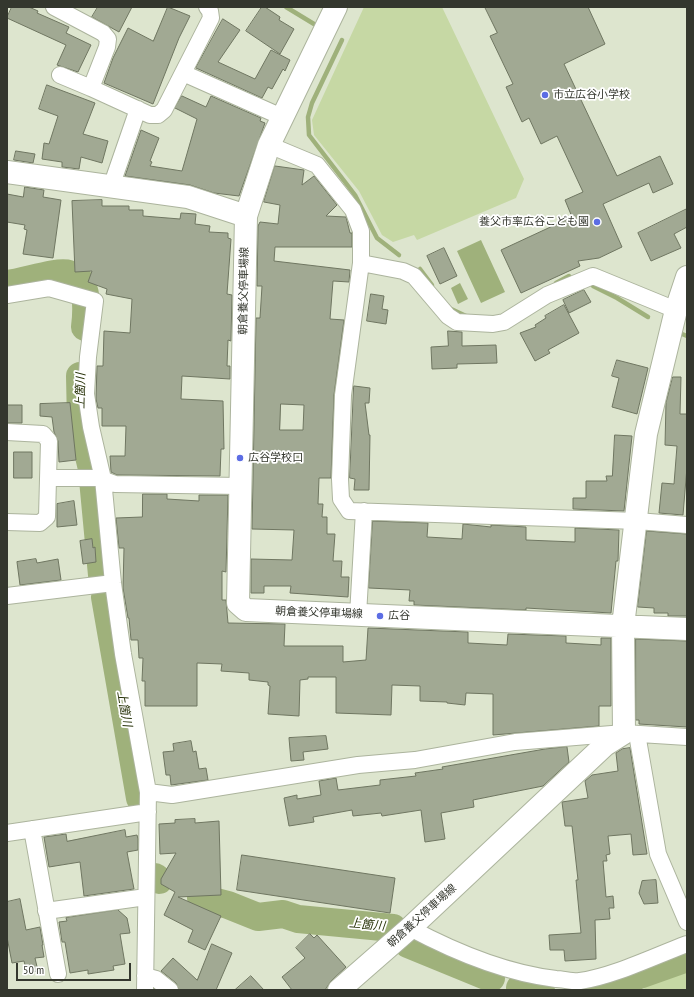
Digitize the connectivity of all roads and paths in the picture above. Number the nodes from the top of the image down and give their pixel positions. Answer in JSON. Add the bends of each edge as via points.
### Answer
{"nodes":[{"id":1,"x":54,"y":7,"type":"edge"},
{"id":2,"x":207,"y":7,"type":"edge"},
{"id":3,"x":336,"y":7,"type":"edge"},
{"id":4,"x":183,"y":73,"type":"junction"},
{"id":5,"x":60,"y":75,"type":"dead end"},
{"id":6,"x":91,"y":88,"type":"junction"},
{"id":7,"x":138,"y":109,"type":"junction"},
{"id":8,"x":282,"y":117,"type":"junction"},
{"id":9,"x":269,"y":144,"type":"junction"},
{"id":10,"x":7,"y":172,"type":"edge"},
{"id":11,"x":111,"y":187,"type":"junction"},
{"id":12,"x":246,"y":216,"type":"junction"},
{"id":13,"x":361,"y":263,"type":"junction"},
{"id":14,"x":687,"y":277,"type":"edge"},
{"id":15,"x":7,"y":295,"type":"edge"},
{"id":16,"x":676,"y":310,"type":"junction"},
{"id":17,"x":7,"y":432,"type":"edge"},
{"id":18,"x":50,"y":478,"type":"junction"},
{"id":19,"x":97,"y":479,"type":"junction"},
{"id":20,"x":240,"y":486,"type":"junction"},
{"id":21,"x":364,"y":511,"type":"junction"},
{"id":22,"x":637,"y":521,"type":"junction"},
{"id":23,"x":7,"y":522,"type":"edge"},
{"id":24,"x":687,"y":525,"type":"edge"},
{"id":25,"x":114,"y":583,"type":"junction"},
{"id":26,"x":7,"y":596,"type":"edge"},
{"id":27,"x":358,"y":615,"type":"junction"},
{"id":28,"x":623,"y":626,"type":"junction"},
{"id":29,"x":687,"y":629,"type":"edge"},
{"id":30,"x":630,"y":734,"type":"junction"},
{"id":31,"x":687,"y":737,"type":"edge"},
{"id":32,"x":148,"y":792,"type":"junction"},
{"id":33,"x":148,"y":812,"type":"junction"},
{"id":34,"x":32,"y":829,"type":"junction"},
{"id":35,"x":7,"y":833,"type":"edge"},
{"id":36,"x":146,"y":897,"type":"junction"},
{"id":37,"x":46,"y":911,"type":"junction"},
{"id":38,"x":687,"y":922,"type":"edge"},
{"id":39,"x":410,"y":928,"type":"junction"},
{"id":40,"x":687,"y":944,"type":"edge"},
{"id":41,"x":58,"y":974,"type":"dead end"},
{"id":42,"x":145,"y":983,"type":"edge"},
{"id":43,"x":170,"y":990,"type":"edge"},
{"id":44,"x":339,"y":990,"type":"edge"}],
"edges":[{"from":1,"to":6,"type":"street","via":[[103,33],[108,39]]},
{"from":2,"to":4,"type":"street","via":[[211,18]]},
{"from":3,"to":8,"type":"main road","name":"朝倉養父停車場線"},
{"from":4,"to":7,"type":"street","via":[[164,110],[158,115]]},
{"from":4,"to":8,"type":"street"},
{"from":5,"to":6,"type":"street"},
{"from":6,"to":7,"type":"street"},
{"from":7,"to":11,"type":"street"},
{"from":8,"to":9,"type":"main road","name":"朝倉養父停車場線"},
{"from":9,"to":12,"type":"main road","name":"朝倉養父停車場線"},
{"from":9,"to":13,"type":"street","via":[[318,165],[353,210],[361,231]]},
{"from":10,"to":11,"type":"main road"},
{"from":11,"to":12,"type":"main road","via":[[188,197]]},
{"from":12,"to":20,"type":"main road","name":"朝倉養父停車場線"},
{"from":13,"to":16,"type":"street","via":[[403,271],[414,276],[448,316],[457,322],[504,322],[547,295],[593,276]]},
{"from":13,"to":21,"type":"street","via":[[343,396],[340,479],[341,499],[349,511]]},
{"from":14,"to":16,"type":"main road"},
{"from":15,"to":19,"type":"street","via":[[49,288],[95,301],[86,394]]},
{"from":16,"to":22,"type":"main road","via":[[646,434]]},
{"from":17,"to":18,"type":"street","via":[[43,434],[49,441]]},
{"from":18,"to":19,"type":"street"},
{"from":18,"to":23,"type":"street","via":[[47,517],[40,523]]},
{"from":19,"to":20,"type":"street","via":[[115,484]]},
{"from":19,"to":25,"type":"street"},
{"from":20,"to":27,"type":"main road","name":"朝倉養父停車場線","via":[[238,603],[246,610]]},
{"from":21,"to":22,"type":"street"},
{"from":21,"to":27,"type":"street"},
{"from":22,"to":24,"type":"street"},
{"from":22,"to":28,"type":"main road"},
{"from":25,"to":26,"type":"street"},
{"from":25,"to":32,"type":"street","via":[[123,654]]},
{"from":27,"to":28,"type":"main road","name":"朝倉養父停車場線"},
{"from":28,"to":29,"type":"main road","name":"朝倉養父停車場線"},
{"from":28,"to":30,"type":"main road"},
{"from":30,"to":31,"type":"street"},
{"from":30,"to":32,"type":"street","via":[[515,742],[415,760],[358,765],[172,795]]},
{"from":30,"to":38,"type":"street","via":[[658,854]]},
{"from":30,"to":39,"type":"main road","name":"朝倉養父停車場線","via":[[605,745]]},
{"from":32,"to":33,"type":"street"},
{"from":33,"to":34,"type":"street"},
{"from":33,"to":36,"type":"street"},
{"from":34,"to":35,"type":"street"},
{"from":34,"to":37,"type":"street"},
{"from":36,"to":37,"type":"street"},
{"from":36,"to":42,"type":"street"},
{"from":37,"to":41,"type":"street"},
{"from":39,"to":40,"type":"street","via":[[439,944],[523,974],[579,981],[608,974]]},
{"from":39,"to":44,"type":"main road","name":"朝倉養父停車場線"},
{"from":42,"to":43,"type":"street","via":[[156,979]]}]}
